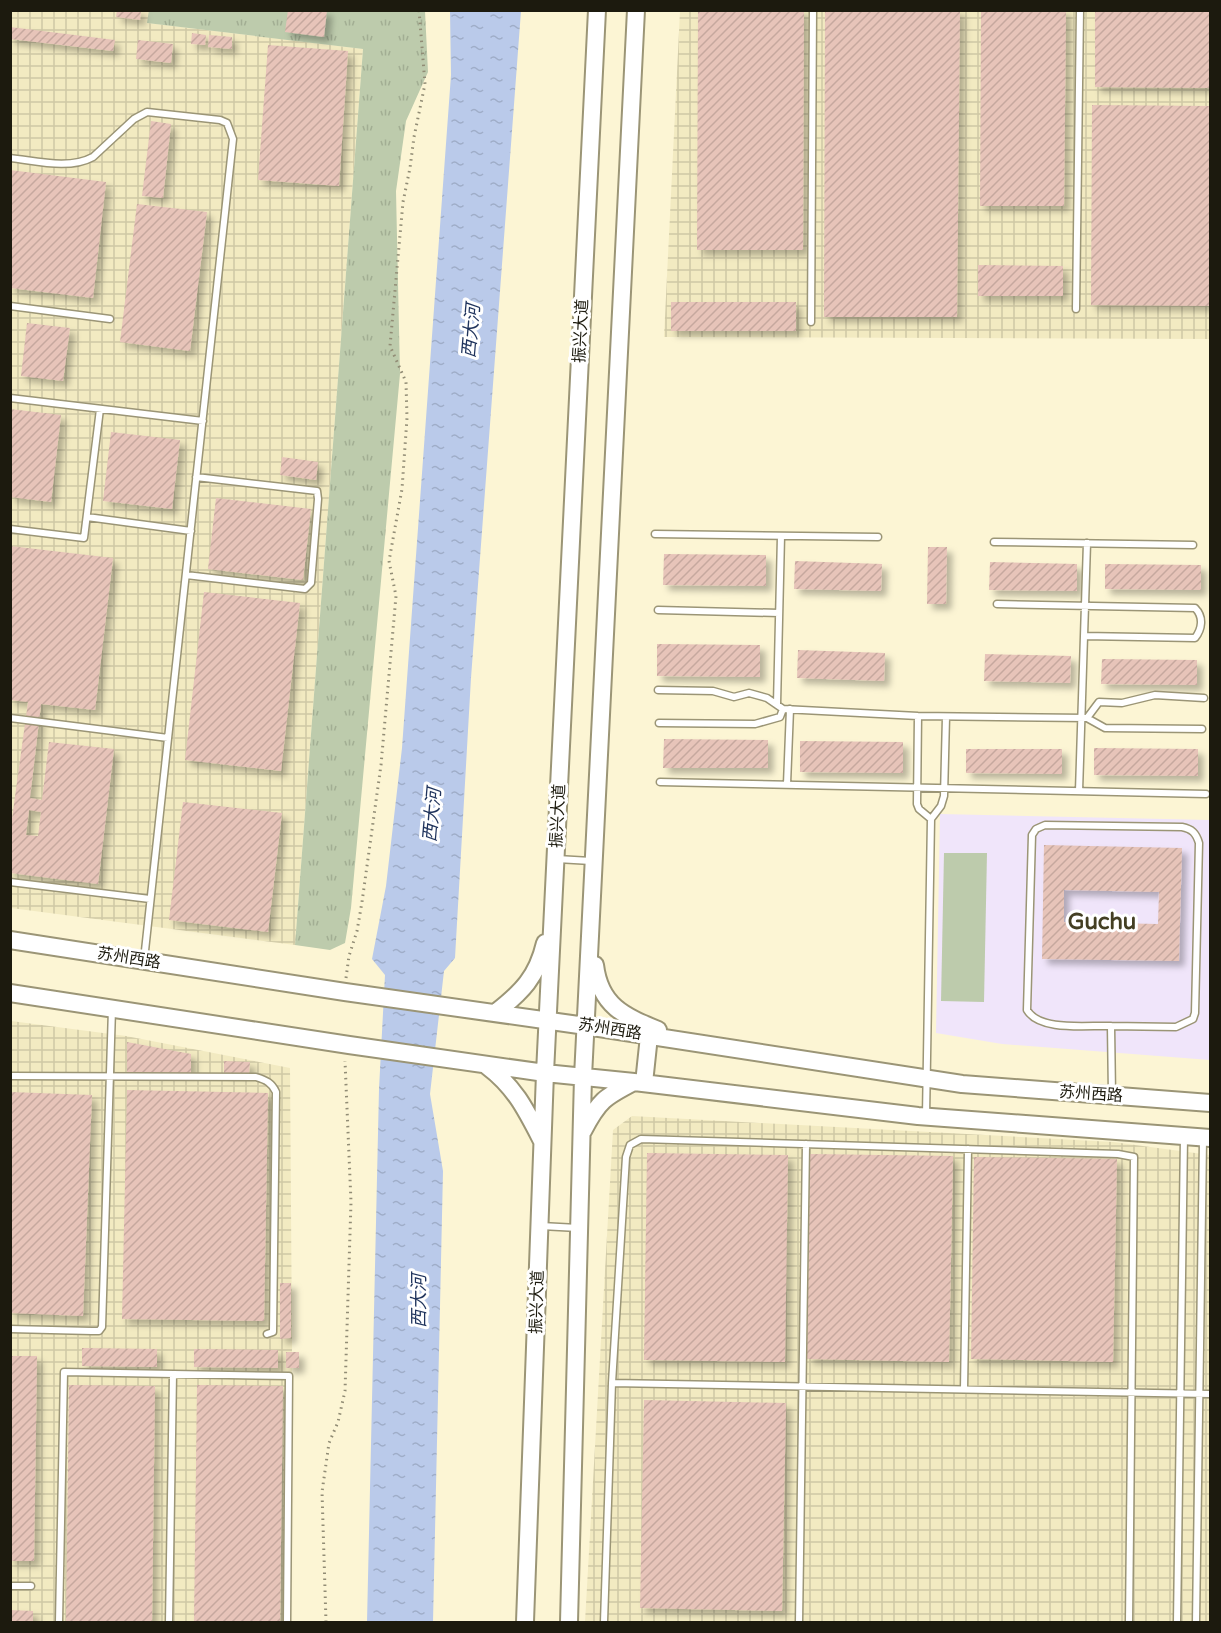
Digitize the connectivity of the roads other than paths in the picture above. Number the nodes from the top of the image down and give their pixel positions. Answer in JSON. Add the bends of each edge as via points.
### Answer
{"nodes":[{"id":1,"x":597,"y":10,"type":"edge"},
{"id":2,"x":636,"y":10,"type":"edge"},
{"id":3,"x":813,"y":10,"type":"edge"},
{"id":4,"x":1080,"y":10,"type":"edge"},
{"id":5,"x":10,"y":158,"type":"edge"},
{"id":6,"x":10,"y":306,"type":"edge"},
{"id":7,"x":1076,"y":309,"type":"dead end"},
{"id":8,"x":110,"y":319,"type":"dead end"},
{"id":9,"x":811,"y":322,"type":"dead end"},
{"id":10,"x":10,"y":398,"type":"edge"},
{"id":11,"x":100,"y":409,"type":"junction"},
{"id":12,"x":203,"y":421,"type":"junction"},
{"id":13,"x":196,"y":477,"type":"junction"},
{"id":14,"x":87,"y":517,"type":"junction"},
{"id":15,"x":10,"y":529,"type":"edge"},
{"id":16,"x":190,"y":531,"type":"junction"},
{"id":17,"x":655,"y":534,"type":"dead end"},
{"id":18,"x":781,"y":536,"type":"junction"},
{"id":19,"x":878,"y":537,"type":"dead end"},
{"id":20,"x":994,"y":542,"type":"dead end"},
{"id":21,"x":1087,"y":543,"type":"junction"},
{"id":22,"x":1193,"y":545,"type":"dead end"},
{"id":23,"x":186,"y":575,"type":"junction"},
{"id":24,"x":997,"y":604,"type":"dead end"},
{"id":25,"x":1085,"y":606,"type":"junction"},
{"id":26,"x":658,"y":609,"type":"dead end"},
{"id":27,"x":779,"y":613,"type":"junction"},
{"id":28,"x":1084,"y":636,"type":"junction"},
{"id":29,"x":658,"y":690,"type":"dead end"},
{"id":30,"x":1204,"y":698,"type":"dead end"},
{"id":31,"x":783,"y":707,"type":"junction"},
{"id":32,"x":918,"y":716,"type":"junction"},
{"id":33,"x":946,"y":717,"type":"junction"},
{"id":34,"x":10,"y":718,"type":"edge"},
{"id":35,"x":1084,"y":718,"type":"junction"},
{"id":36,"x":659,"y":723,"type":"dead end"},
{"id":37,"x":1202,"y":729,"type":"dead end"},
{"id":38,"x":168,"y":738,"type":"junction"},
{"id":39,"x":660,"y":782,"type":"dead end"},
{"id":40,"x":787,"y":784,"type":"junction"},
{"id":41,"x":915,"y":788,"type":"junction"},
{"id":42,"x":944,"y":788,"type":"junction"},
{"id":43,"x":1079,"y":791,"type":"junction"},
{"id":44,"x":1206,"y":794,"type":"dead end"},
{"id":45,"x":931,"y":819,"type":"junction"},
{"id":46,"x":556,"y":859,"type":"junction"},
{"id":47,"x":594,"y":861,"type":"junction"},
{"id":48,"x":10,"y":882,"type":"edge"},
{"id":49,"x":150,"y":899,"type":"junction"},
{"id":50,"x":554,"y":907,"type":"junction"},
{"id":51,"x":591,"y":928,"type":"junction"},
{"id":52,"x":10,"y":940,"type":"edge"},
{"id":53,"x":143,"y":961,"type":"junction"},
{"id":54,"x":10,"y":993,"type":"edge"},
{"id":55,"x":112,"y":1008,"type":"junction"},
{"id":56,"x":486,"y":1012,"type":"junction"},
{"id":57,"x":548,"y":1020,"type":"junction"},
{"id":58,"x":586,"y":1026,"type":"junction"},
{"id":59,"x":1111,"y":1026,"type":"junction"},
{"id":60,"x":649,"y":1036,"type":"junction"},
{"id":61,"x":684,"y":1041,"type":"junction"},
{"id":62,"x":486,"y":1065,"type":"junction"},
{"id":63,"x":545,"y":1073,"type":"junction"},
{"id":64,"x":10,"y":1076,"type":"edge"},
{"id":65,"x":110,"y":1077,"type":"junction"},
{"id":66,"x":583,"y":1077,"type":"junction"},
{"id":67,"x":927,"y":1079,"type":"junction"},
{"id":68,"x":639,"y":1082,"type":"junction"},
{"id":69,"x":1112,"y":1095,"type":"junction"},
{"id":70,"x":1210,"y":1103,"type":"edge"},
{"id":71,"x":926,"y":1116,"type":"junction"},
{"id":72,"x":582,"y":1134,"type":"junction"},
{"id":73,"x":1184,"y":1136,"type":"junction"},
{"id":74,"x":1207,"y":1138,"type":"edge"},
{"id":75,"x":543,"y":1144,"type":"junction"},
{"id":76,"x":806,"y":1144,"type":"junction"},
{"id":77,"x":968,"y":1149,"type":"junction"},
{"id":78,"x":540,"y":1226,"type":"junction"},
{"id":79,"x":579,"y":1228,"type":"junction"},
{"id":80,"x":10,"y":1329,"type":"edge"},
{"id":81,"x":267,"y":1334,"type":"dead end"},
{"id":82,"x":174,"y":1374,"type":"junction"},
{"id":83,"x":612,"y":1383,"type":"junction"},
{"id":84,"x":802,"y":1386,"type":"junction"},
{"id":85,"x":964,"y":1389,"type":"junction"},
{"id":86,"x":1130,"y":1393,"type":"junction"},
{"id":87,"x":1180,"y":1394,"type":"junction"},
{"id":88,"x":1199,"y":1394,"type":"junction"},
{"id":89,"x":1210,"y":1394,"type":"edge"},
{"id":90,"x":10,"y":1586,"type":"edge"},
{"id":91,"x":31,"y":1586,"type":"dead end"},
{"id":92,"x":59,"y":1623,"type":"edge"},
{"id":93,"x":169,"y":1623,"type":"edge"},
{"id":94,"x":287,"y":1623,"type":"edge"},
{"id":95,"x":525,"y":1623,"type":"edge"},
{"id":96,"x":569,"y":1623,"type":"edge"},
{"id":97,"x":604,"y":1623,"type":"edge"},
{"id":98,"x":799,"y":1623,"type":"edge"},
{"id":99,"x":1129,"y":1623,"type":"edge"},
{"id":100,"x":1177,"y":1623,"type":"edge"},
{"id":101,"x":1196,"y":1623,"type":"edge"}],
"edges":[{"from":1,"to":46,"type":"main road","name":"振兴大道"},
{"from":2,"to":47,"type":"main road"},
{"from":3,"to":9,"type":"lane"},
{"from":4,"to":7,"type":"lane"},
{"from":5,"to":12,"type":"lane","via":[[80,163],[93,158],[134,119],[147,112],[227,123],[233,139]]},
{"from":6,"to":8,"type":"lane"},
{"from":10,"to":11,"type":"lane"},
{"from":11,"to":12,"type":"lane"},
{"from":11,"to":14,"type":"lane"},
{"from":12,"to":13,"type":"lane"},
{"from":13,"to":16,"type":"lane"},
{"from":13,"to":23,"type":"lane","via":[[317,491],[311,583],[305,589]]},
{"from":14,"to":15,"type":"lane","via":[[84,537]]},
{"from":14,"to":16,"type":"lane"},
{"from":16,"to":23,"type":"lane"},
{"from":17,"to":18,"type":"lane"},
{"from":18,"to":19,"type":"lane"},
{"from":18,"to":27,"type":"lane"},
{"from":20,"to":21,"type":"lane"},
{"from":21,"to":22,"type":"lane"},
{"from":21,"to":25,"type":"lane"},
{"from":23,"to":38,"type":"lane"},
{"from":24,"to":25,"type":"lane"},
{"from":25,"to":28,"type":"lane"},
{"from":25,"to":28,"type":"lane","via":[[1195,608],[1201,624],[1195,638]]},
{"from":26,"to":27,"type":"lane"},
{"from":27,"to":31,"type":"lane"},
{"from":28,"to":35,"type":"lane"},
{"from":29,"to":31,"type":"lane","via":[[713,691],[735,697],[748,693]]},
{"from":30,"to":35,"type":"lane","via":[[1155,695],[1122,703],[1099,702]]},
{"from":31,"to":32,"type":"lane"},
{"from":31,"to":36,"type":"lane","via":[[780,717],[755,724]]},
{"from":31,"to":40,"type":"lane"},
{"from":32,"to":33,"type":"lane"},
{"from":32,"to":41,"type":"lane"},
{"from":33,"to":35,"type":"lane"},
{"from":33,"to":42,"type":"lane"},
{"from":34,"to":38,"type":"lane"},
{"from":35,"to":37,"type":"lane","via":[[1105,728]]},
{"from":35,"to":43,"type":"lane"},
{"from":38,"to":49,"type":"lane"},
{"from":39,"to":40,"type":"lane"},
{"from":40,"to":41,"type":"lane"},
{"from":41,"to":42,"type":"lane"},
{"from":41,"to":45,"type":"lane","via":[[916,804]]},
{"from":42,"to":43,"type":"lane"},
{"from":42,"to":45,"type":"lane","via":[[941,806]]},
{"from":43,"to":44,"type":"lane"},
{"from":45,"to":67,"type":"lane"},
{"from":46,"to":47,"type":"lane"},
{"from":46,"to":50,"type":"main road","name":"振兴大道"},
{"from":47,"to":51,"type":"main road"},
{"from":48,"to":49,"type":"lane"},
{"from":49,"to":53,"type":"lane"},
{"from":50,"to":56,"type":"main road","via":[[540,964],[514,998]]},
{"from":50,"to":57,"type":"main road","name":"振兴大道"},
{"from":51,"to":58,"type":"main road"},
{"from":51,"to":61,"type":"main road","via":[[597,978],[611,1003],[627,1017]]},
{"from":52,"to":53,"type":"main road","name":"苏州西路"},
{"from":53,"to":56,"type":"main road","name":"苏州西路"},
{"from":54,"to":55,"type":"main road"},
{"from":55,"to":62,"type":"main road"},
{"from":55,"to":65,"type":"lane"},
{"from":56,"to":57,"type":"main road","name":"苏州西路"},
{"from":57,"to":58,"type":"main road","name":"苏州西路"},
{"from":57,"to":63,"type":"main road","name":"振兴大道"},
{"from":58,"to":60,"type":"main road","name":"苏州西路"},
{"from":58,"to":66,"type":"main road"},
{"from":59,"to":59,"type":"lane","via":[[1176,1027],[1193,1019],[1199,843],[1191,829],[1045,825],[1032,835],[1027,1010],[1031,1017],[1048,1024]]},
{"from":59,"to":69,"type":"lane"},
{"from":60,"to":61,"type":"main road","name":"苏州西路"},
{"from":60,"to":68,"type":"main road"},
{"from":61,"to":67,"type":"main road","name":"苏州西路"},
{"from":62,"to":63,"type":"main road"},
{"from":62,"to":75,"type":"main road","via":[[516,1093]]},
{"from":63,"to":66,"type":"main road"},
{"from":63,"to":75,"type":"main road","name":"振兴大道"},
{"from":64,"to":65,"type":"lane"},
{"from":65,"to":80,"type":"lane","via":[[102,1327],[99,1331]]},
{"from":65,"to":81,"type":"lane","via":[[256,1077],[273,1086],[273,1332]]},
{"from":66,"to":68,"type":"main road"},
{"from":66,"to":72,"type":"main road"},
{"from":67,"to":69,"type":"main road","name":"苏州西路"},
{"from":67,"to":71,"type":"lane"},
{"from":68,"to":71,"type":"main road"},
{"from":68,"to":72,"type":"main road","via":[[605,1097],[594,1109]]},
{"from":69,"to":70,"type":"main road","name":"苏州西路"},
{"from":71,"to":73,"type":"main road"},
{"from":72,"to":79,"type":"main road"},
{"from":73,"to":74,"type":"main road"},
{"from":73,"to":87,"type":"lane"},
{"from":74,"to":88,"type":"lane"},
{"from":75,"to":78,"type":"main road","name":"振兴大道"},
{"from":76,"to":77,"type":"lane"},
{"from":76,"to":83,"type":"lane","via":[[641,1139],[630,1146],[626,1156]]},
{"from":76,"to":84,"type":"lane"},
{"from":77,"to":85,"type":"lane"},
{"from":77,"to":86,"type":"lane","via":[[1134,1157]]},
{"from":78,"to":79,"type":"lane"},
{"from":78,"to":95,"type":"main road","name":"振兴大道"},
{"from":79,"to":96,"type":"main road"},
{"from":82,"to":92,"type":"lane","via":[[64,1372]]},
{"from":82,"to":93,"type":"lane"},
{"from":82,"to":94,"type":"lane","via":[[289,1376]]},
{"from":83,"to":84,"type":"lane"},
{"from":83,"to":97,"type":"lane"},
{"from":84,"to":85,"type":"lane"},
{"from":84,"to":98,"type":"lane"},
{"from":85,"to":86,"type":"lane"},
{"from":86,"to":87,"type":"lane"},
{"from":86,"to":99,"type":"lane"},
{"from":87,"to":88,"type":"lane"},
{"from":87,"to":100,"type":"lane"},
{"from":88,"to":89,"type":"lane"},
{"from":88,"to":101,"type":"lane"},
{"from":90,"to":91,"type":"lane"}]}
